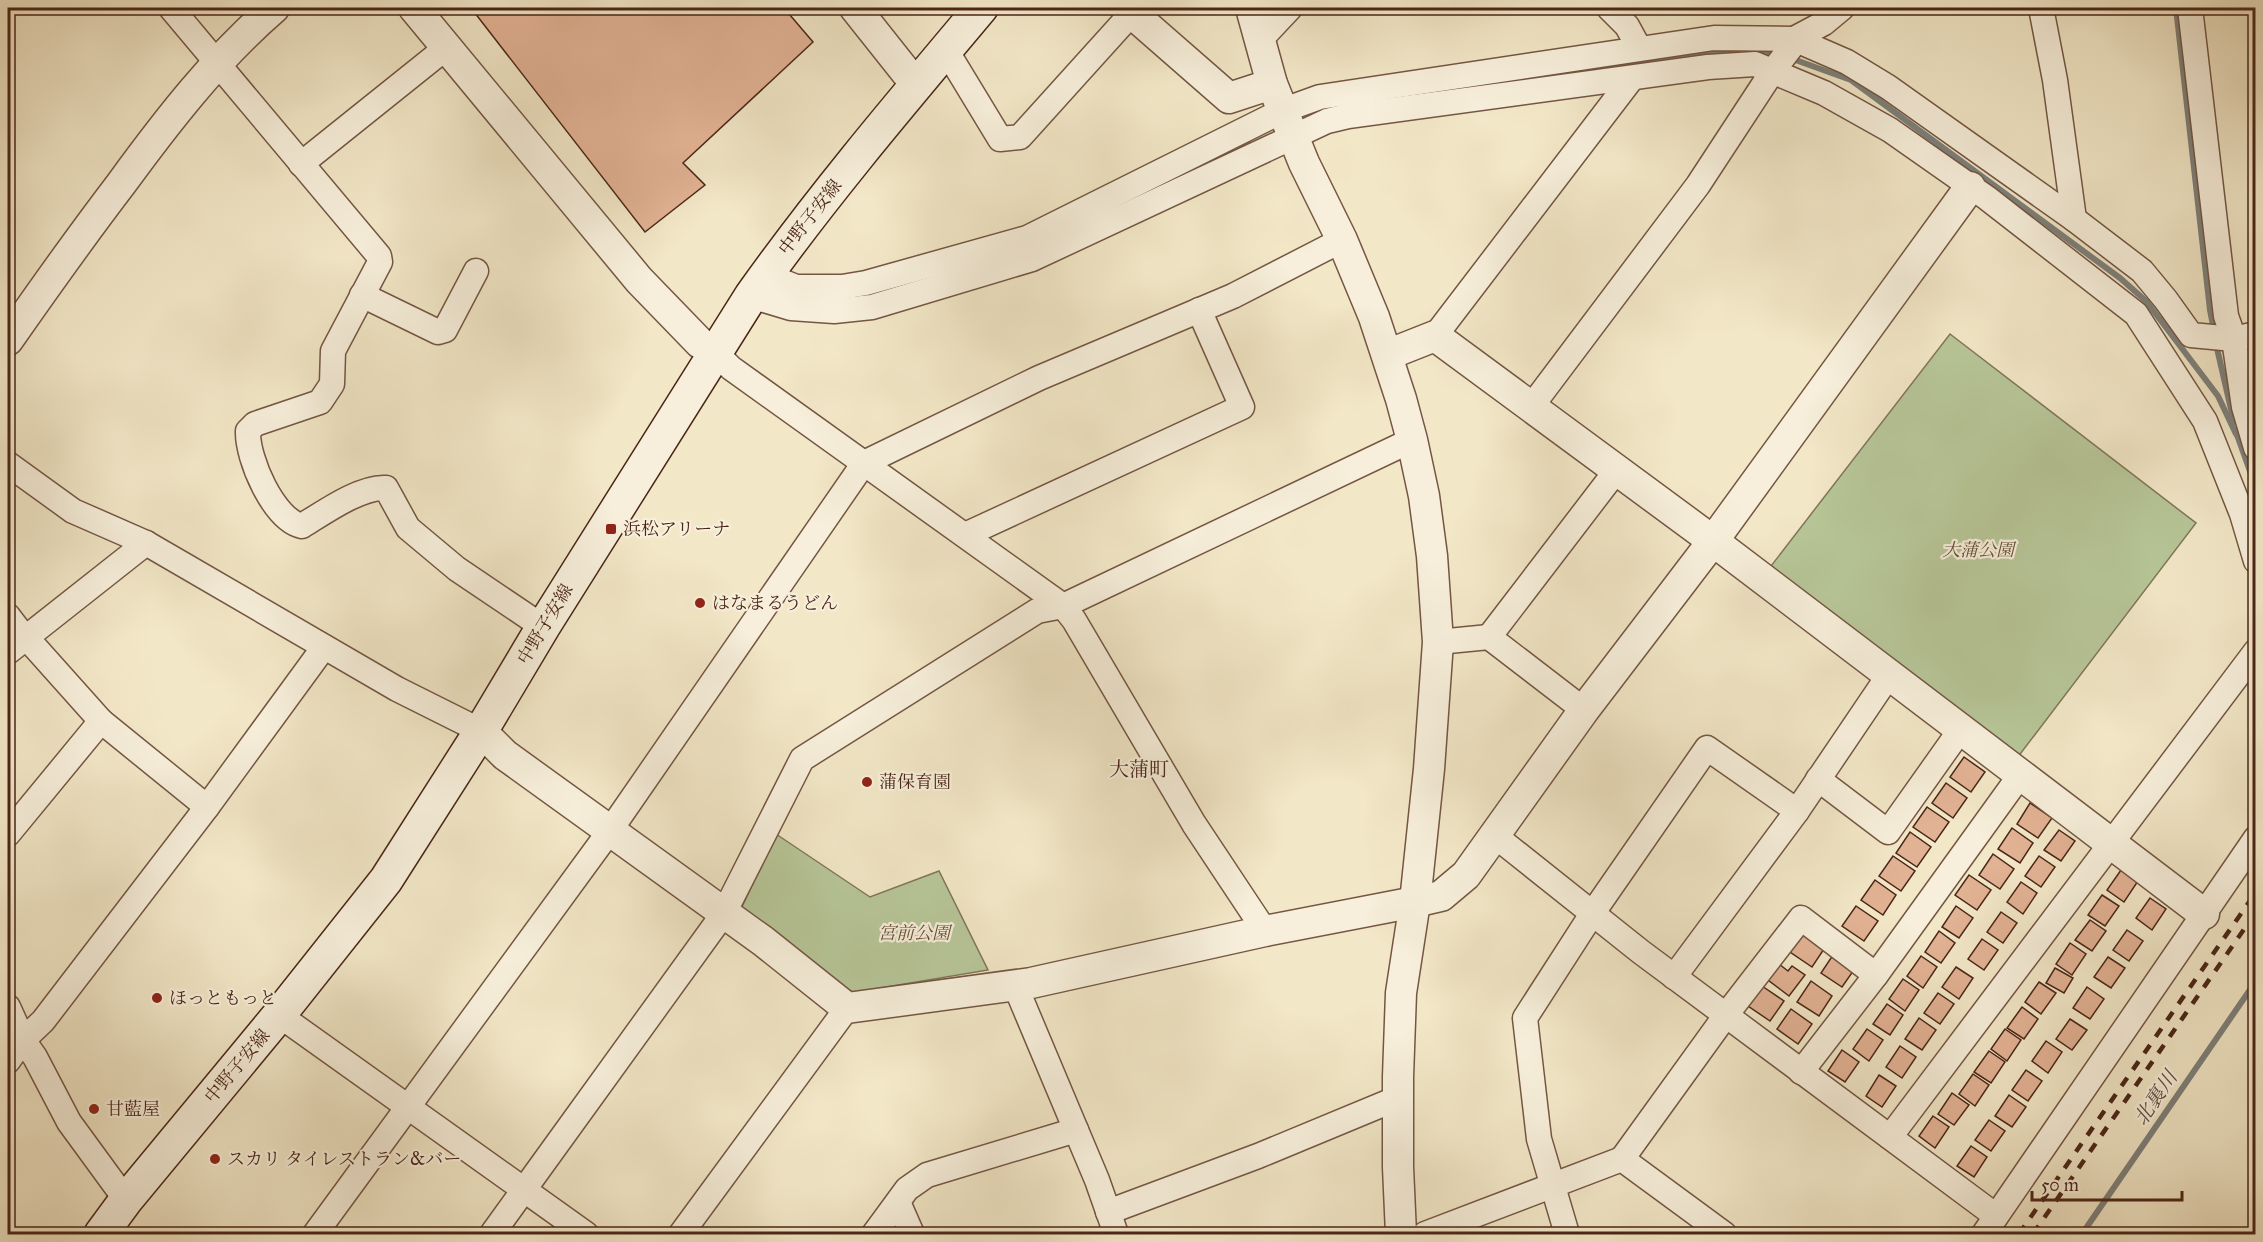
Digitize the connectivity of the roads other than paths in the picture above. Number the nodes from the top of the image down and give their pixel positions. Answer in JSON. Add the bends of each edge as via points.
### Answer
{"nodes":[{"id":1,"x":171,"y":8,"type":"edge"},
{"id":2,"x":274,"y":8,"type":"edge"},
{"id":3,"x":414,"y":8,"type":"edge"},
{"id":4,"x":855,"y":8,"type":"edge"},
{"id":5,"x":981,"y":8,"type":"edge"},
{"id":6,"x":1251,"y":8,"type":"edge"},
{"id":7,"x":1290,"y":8,"type":"edge"},
{"id":8,"x":1609,"y":8,"type":"edge"},
{"id":9,"x":1842,"y":8,"type":"edge"},
{"id":10,"x":2041,"y":8,"type":"edge"},
{"id":11,"x":2190,"y":8,"type":"edge"},
{"id":12,"x":1129,"y":10,"type":"edge"},
{"id":13,"x":1260,"y":40,"type":"junction"},
{"id":14,"x":447,"y":47,"type":"junction"},
{"id":15,"x":1639,"y":48,"type":"junction"},
{"id":16,"x":946,"y":50,"type":"junction"},
{"id":17,"x":1784,"y":56,"type":"junction"},
{"id":18,"x":217,"y":62,"type":"junction"},
{"id":19,"x":1632,"y":78,"type":"junction"},
{"id":20,"x":917,"y":86,"type":"junction"},
{"id":21,"x":1284,"y":110,"type":"junction"},
{"id":22,"x":301,"y":164,"type":"junction"},
{"id":23,"x":1970,"y":187,"type":"junction"},
{"id":24,"x":2074,"y":219,"type":"junction"},
{"id":25,"x":1342,"y":240,"type":"junction"},
{"id":26,"x":476,"y":271,"type":"dead end"},
{"id":27,"x":758,"y":286,"type":"junction"},
{"id":28,"x":362,"y":295,"type":"junction"},
{"id":29,"x":1199,"y":310,"type":"junction"},
{"id":30,"x":1435,"y":336,"type":"junction"},
{"id":31,"x":2240,"y":337,"type":"edge"},
{"id":32,"x":8,"y":340,"type":"edge"},
{"id":33,"x":715,"y":352,"type":"junction"},
{"id":34,"x":1387,"y":355,"type":"junction"},
{"id":35,"x":1531,"y":407,"type":"junction"},
{"id":36,"x":1412,"y":440,"type":"junction"},
{"id":37,"x":2256,"y":448,"type":"edge"},
{"id":38,"x":864,"y":463,"type":"junction"},
{"id":39,"x":8,"y":464,"type":"edge"},
{"id":40,"x":1616,"y":471,"type":"junction"},
{"id":41,"x":965,"y":535,"type":"junction"},
{"id":42,"x":1713,"y":541,"type":"junction"},
{"id":43,"x":146,"y":543,"type":"junction"},
{"id":44,"x":2256,"y":561,"type":"edge"},
{"id":45,"x":1063,"y":606,"type":"junction"},
{"id":46,"x":8,"y":616,"type":"edge"},
{"id":47,"x":543,"y":627,"type":"junction"},
{"id":48,"x":1489,"y":638,"type":"junction"},
{"id":49,"x":1438,"y":642,"type":"junction"},
{"id":50,"x":16,"y":644,"type":"edge"},
{"id":51,"x":324,"y":647,"type":"junction"},
{"id":52,"x":2256,"y":651,"type":"edge"},
{"id":53,"x":1889,"y":675,"type":"junction"},
{"id":54,"x":1584,"y":710,"type":"junction"},
{"id":55,"x":101,"y":721,"type":"junction"},
{"id":56,"x":1961,"y":729,"type":"junction"},
{"id":57,"x":481,"y":732,"type":"junction"},
{"id":58,"x":2021,"y":774,"type":"junction"},
{"id":59,"x":1818,"y":779,"type":"junction"},
{"id":60,"x":207,"y":807,"type":"junction"},
{"id":61,"x":1797,"y":811,"type":"junction"},
{"id":62,"x":609,"y":832,"type":"junction"},
{"id":63,"x":8,"y":834,"type":"edge"},
{"id":64,"x":1494,"y":835,"type":"junction"},
{"id":65,"x":2256,"y":838,"type":"edge"},
{"id":66,"x":2111,"y":842,"type":"junction"},
{"id":67,"x":1415,"y":902,"type":"junction"},
{"id":68,"x":724,"y":914,"type":"junction"},
{"id":69,"x":1592,"y":914,"type":"junction"},
{"id":70,"x":2204,"y":914,"type":"junction"},
{"id":71,"x":1265,"y":931,"type":"junction"},
{"id":72,"x":1876,"y":975,"type":"junction"},
{"id":73,"x":1674,"y":977,"type":"junction"},
{"id":74,"x":1015,"y":985,"type":"junction"},
{"id":75,"x":8,"y":1007,"type":"edge"},
{"id":76,"x":848,"y":1008,"type":"junction"},
{"id":77,"x":279,"y":1015,"type":"junction"},
{"id":78,"x":1726,"y":1015,"type":"junction"},
{"id":79,"x":23,"y":1040,"type":"junction"},
{"id":80,"x":8,"y":1061,"type":"edge"},
{"id":81,"x":1802,"y":1072,"type":"junction"},
{"id":82,"x":1398,"y":1098,"type":"junction"},
{"id":83,"x":408,"y":1106,"type":"junction"},
{"id":84,"x":1076,"y":1130,"type":"junction"},
{"id":85,"x":1890,"y":1137,"type":"junction"},
{"id":86,"x":1622,"y":1159,"type":"junction"},
{"id":87,"x":1553,"y":1185,"type":"junction"},
{"id":88,"x":524,"y":1190,"type":"junction"},
{"id":89,"x":126,"y":1200,"type":"junction"},
{"id":90,"x":898,"y":1202,"type":"junction"},
{"id":91,"x":1108,"y":1212,"type":"junction"},
{"id":92,"x":1990,"y":1225,"type":"edge"},
{"id":93,"x":101,"y":1234,"type":"edge"},
{"id":94,"x":315,"y":1234,"type":"edge"},
{"id":95,"x":492,"y":1234,"type":"edge"},
{"id":96,"x":586,"y":1234,"type":"edge"},
{"id":97,"x":681,"y":1234,"type":"edge"},
{"id":98,"x":874,"y":1234,"type":"edge"},
{"id":99,"x":912,"y":1234,"type":"edge"},
{"id":100,"x":1116,"y":1234,"type":"edge"},
{"id":101,"x":1401,"y":1234,"type":"edge"},
{"id":102,"x":1425,"y":1234,"type":"edge"},
{"id":103,"x":1567,"y":1234,"type":"edge"},
{"id":104,"x":1724,"y":1234,"type":"edge"}],
"edges":[{"from":1,"to":18,"type":"street"},
{"from":2,"to":18,"type":"street"},
{"from":3,"to":14,"type":"street"},
{"from":4,"to":20,"type":"street"},
{"from":5,"to":16,"type":"main road","name":"中野子安線"},
{"from":6,"to":13,"type":"street"},
{"from":7,"to":13,"type":"street"},
{"from":8,"to":15,"type":"street","via":[[1627,26]]},
{"from":9,"to":17,"type":"street"},
{"from":10,"to":24,"type":"street"},
{"from":11,"to":31,"type":"street","via":[[2226,316]]},
{"from":12,"to":16,"type":"street","via":[[1020,137],[1000,139]]},
{"from":12,"to":21,"type":"street","via":[[1229,98]]},
{"from":13,"to":21,"type":"street"},
{"from":14,"to":22,"type":"street"},
{"from":14,"to":33,"type":"street","via":[[639,280],[700,343]]},
{"from":15,"to":17,"type":"street","via":[[1714,38]]},
{"from":15,"to":21,"type":"street","via":[[1320,97]]},
{"from":16,"to":20,"type":"main road","name":"中野子安線"},
{"from":17,"to":19,"type":"street","via":[[1755,64]]},
{"from":17,"to":23,"type":"street","via":[[1824,93],[1890,130]]},
{"from":17,"to":24,"type":"street","via":[[1847,62]]},
{"from":17,"to":35,"type":"street","via":[[1698,184]]},
{"from":18,"to":22,"type":"street"},
{"from":18,"to":32,"type":"street","via":[[170,118]]},
{"from":19,"to":21,"type":"street","via":[[1327,121]]},
{"from":19,"to":30,"type":"street"},
{"from":20,"to":27,"type":"main road","name":"中野子安線","via":[[820,202]]},
{"from":21,"to":25,"type":"street","via":[[1304,163]]},
{"from":21,"to":27,"type":"street","via":[[1027,238],[866,283],[842,287]]},
{"from":22,"to":28,"type":"street","via":[[378,256],[380,262]]},
{"from":23,"to":42,"type":"street"},
{"from":23,"to":44,"type":"street","via":[[2136,314],[2205,421]]},
{"from":24,"to":31,"type":"street","via":[[2142,272],[2191,335]]},
{"from":25,"to":29,"type":"street"},
{"from":25,"to":34,"type":"street"},
{"from":26,"to":28,"type":"street","via":[[445,330],[438,332]]},
{"from":27,"to":33,"type":"main road","name":"中野子安線"},
{"from":28,"to":47,"type":"street","via":[[333,351],[332,384],[320,402],[255,424],[248,431],[258,478],[288,521],[302,526],[331,507],[376,487],[386,488],[408,528],[457,569]]},
{"from":29,"to":38,"type":"street","via":[[1039,378]]},
{"from":29,"to":41,"type":"street","via":[[1242,407]]},
{"from":30,"to":34,"type":"street"},
{"from":30,"to":35,"type":"street"},
{"from":31,"to":37,"type":"street","via":[[2244,407]]},
{"from":33,"to":38,"type":"street","via":[[731,368]]},
{"from":33,"to":47,"type":"main road","name":"中野子安線"},
{"from":34,"to":36,"type":"street"},
{"from":35,"to":40,"type":"street"},
{"from":36,"to":45,"type":"street"},
{"from":36,"to":49,"type":"street","via":[[1432,556]]},
{"from":38,"to":41,"type":"street"},
{"from":38,"to":62,"type":"street"},
{"from":39,"to":43,"type":"street","via":[[73,511]]},
{"from":40,"to":42,"type":"street"},
{"from":40,"to":48,"type":"street"},
{"from":41,"to":45,"type":"street"},
{"from":42,"to":53,"type":"street"},
{"from":42,"to":54,"type":"street"},
{"from":43,"to":50,"type":"street"},
{"from":43,"to":51,"type":"street"},
{"from":45,"to":68,"type":"street","via":[[1037,611],[802,759]]},
{"from":45,"to":71,"type":"street","via":[[1194,824]]},
{"from":46,"to":50,"type":"street"},
{"from":47,"to":57,"type":"main road","name":"中野子安線"},
{"from":48,"to":49,"type":"street"},
{"from":48,"to":54,"type":"street"},
{"from":49,"to":67,"type":"street"},
{"from":50,"to":55,"type":"street","via":[[34,646]]},
{"from":51,"to":57,"type":"street"},
{"from":51,"to":60,"type":"street"},
{"from":52,"to":66,"type":"street"},
{"from":53,"to":56,"type":"street"},
{"from":53,"to":59,"type":"street"},
{"from":54,"to":64,"type":"street"},
{"from":55,"to":60,"type":"street"},
{"from":55,"to":63,"type":"street"},
{"from":56,"to":58,"type":"street"},
{"from":56,"to":59,"type":"street","via":[[1888,832]]},
{"from":57,"to":62,"type":"street","via":[[505,755]]},
{"from":57,"to":77,"type":"main road","name":"中野子安線","via":[[387,880]]},
{"from":58,"to":66,"type":"street"},
{"from":58,"to":72,"type":"street"},
{"from":59,"to":61,"type":"street"},
{"from":60,"to":79,"type":"street","via":[[43,1021]]},
{"from":61,"to":69,"type":"street","via":[[1707,748]]},
{"from":61,"to":73,"type":"street"},
{"from":62,"to":68,"type":"street"},
{"from":62,"to":83,"type":"street"},
{"from":64,"to":67,"type":"street","via":[[1466,875],[1441,896]]},
{"from":64,"to":69,"type":"street"},
{"from":65,"to":70,"type":"street"},
{"from":66,"to":70,"type":"street"},
{"from":66,"to":85,"type":"street"},
{"from":67,"to":71,"type":"street"},
{"from":67,"to":82,"type":"street","via":[[1401,993]]},
{"from":68,"to":76,"type":"street"},
{"from":68,"to":88,"type":"street"},
{"from":69,"to":73,"type":"street"},
{"from":69,"to":87,"type":"street","via":[[1525,1018],[1539,1139]]},
{"from":70,"to":92,"type":"street"},
{"from":71,"to":74,"type":"street"},
{"from":72,"to":78,"type":"street","via":[[1801,918]]},
{"from":72,"to":81,"type":"street"},
{"from":73,"to":78,"type":"street"},
{"from":74,"to":76,"type":"street"},
{"from":74,"to":84,"type":"street"},
{"from":75,"to":79,"type":"street"},
{"from":76,"to":97,"type":"street"},
{"from":77,"to":83,"type":"street"},
{"from":77,"to":89,"type":"main road","name":"中野子安線"},
{"from":78,"to":81,"type":"street"},
{"from":78,"to":86,"type":"street"},
{"from":79,"to":80,"type":"street"},
{"from":79,"to":89,"type":"street","via":[[69,1122]]},
{"from":81,"to":85,"type":"street"},
{"from":82,"to":91,"type":"street"},
{"from":82,"to":101,"type":"street"},
{"from":83,"to":88,"type":"street"},
{"from":83,"to":94,"type":"street"},
{"from":84,"to":90,"type":"street","via":[[927,1175],[907,1189]]},
{"from":84,"to":91,"type":"street"},
{"from":85,"to":92,"type":"street"},
{"from":86,"to":87,"type":"street"},
{"from":86,"to":104,"type":"street"},
{"from":87,"to":102,"type":"street"},
{"from":87,"to":103,"type":"street"},
{"from":88,"to":95,"type":"street"},
{"from":88,"to":96,"type":"street"},
{"from":89,"to":93,"type":"main road","name":"中野子安線"},
{"from":90,"to":98,"type":"street"},
{"from":90,"to":99,"type":"street"},
{"from":91,"to":100,"type":"street"}]}
